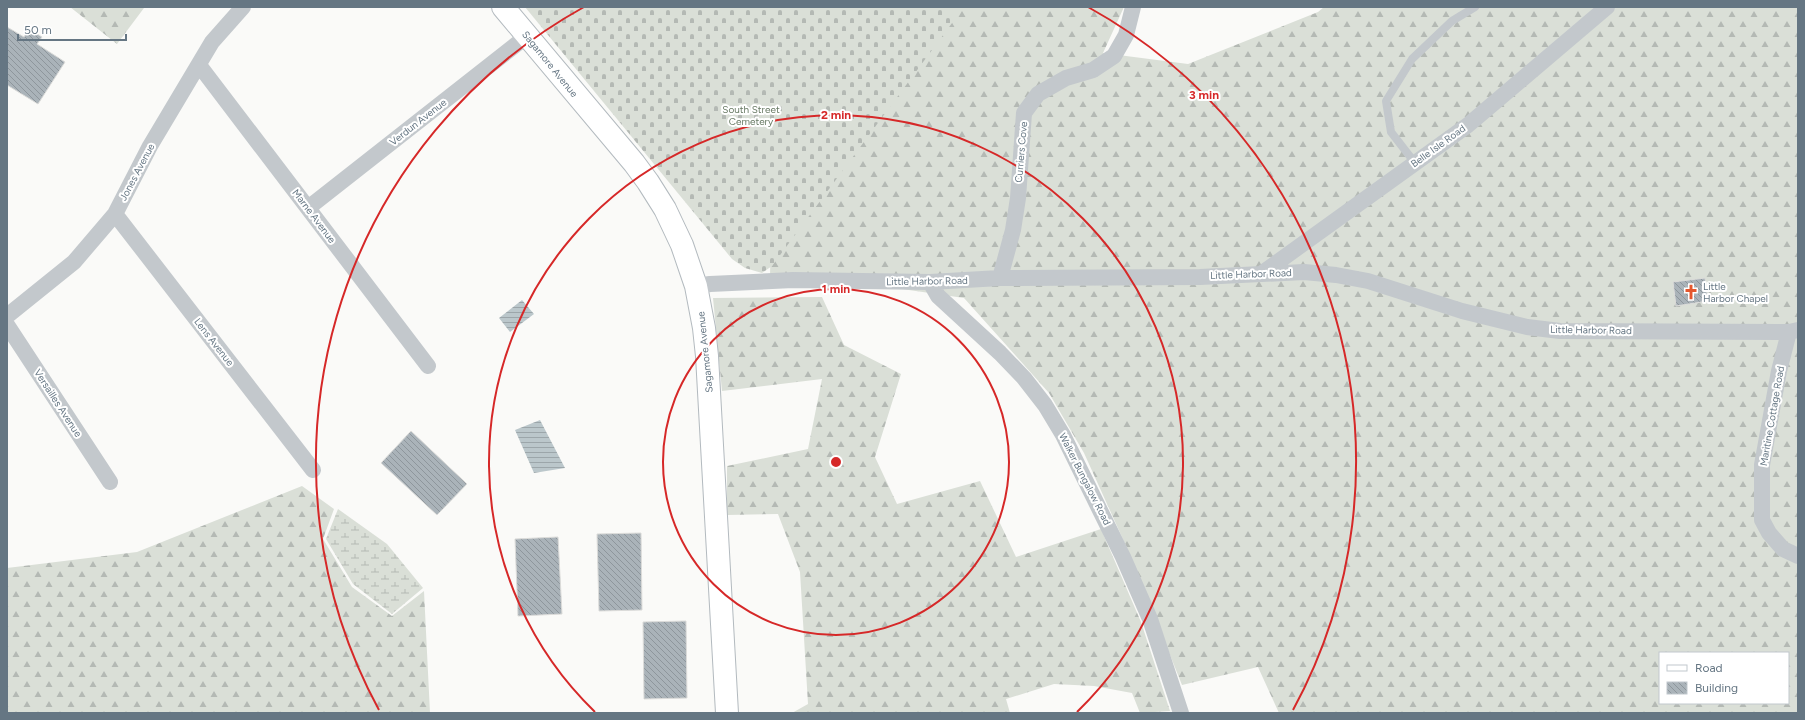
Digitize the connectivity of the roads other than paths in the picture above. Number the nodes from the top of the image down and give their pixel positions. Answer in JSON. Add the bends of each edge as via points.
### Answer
{"nodes":[{"id":1,"x":243,"y":7,"type":"edge"},
{"id":2,"x":503,"y":7,"type":"edge"},
{"id":3,"x":1133,"y":7,"type":"edge"},
{"id":4,"x":1475,"y":7,"type":"edge"},
{"id":5,"x":1606,"y":7,"type":"edge"},
{"id":6,"x":527,"y":36,"type":"junction"},
{"id":7,"x":199,"y":65,"type":"junction"},
{"id":8,"x":1415,"y":163,"type":"junction"},
{"id":9,"x":308,"y":208,"type":"junction"},
{"id":10,"x":115,"y":214,"type":"junction"},
{"id":11,"x":1261,"y":274,"type":"junction"},
{"id":12,"x":1000,"y":278,"type":"junction"},
{"id":13,"x":930,"y":282,"type":"junction"},
{"id":14,"x":696,"y":286,"type":"junction"},
{"id":15,"x":7,"y":316,"type":"edge"},
{"id":16,"x":7,"y":325,"type":"edge"},
{"id":17,"x":1794,"y":331,"type":"edge"},
{"id":18,"x":428,"y":366,"type":"dead end"},
{"id":19,"x":313,"y":470,"type":"dead end"},
{"id":20,"x":110,"y":482,"type":"dead end"},
{"id":21,"x":1798,"y":556,"type":"edge"},
{"id":22,"x":727,"y":713,"type":"edge"},
{"id":23,"x":1182,"y":713,"type":"edge"}],
"edges":[{"from":1,"to":7,"type":"street","name":"Jones Avenue","via":[[212,42]]},
{"from":2,"to":6,"type":"main road","name":"Sagamore Avenue"},
{"from":3,"to":12,"type":"street","name":"Curriers Cove","via":[[1126,35],[1114,56],[1093,70],[1066,78],[1038,94],[1024,113],[1014,224]]},
{"from":4,"to":8,"type":"lane","via":[[1452,21],[1412,59],[1386,101],[1391,132]]},
{"from":5,"to":8,"type":"street","name":"Belle Isle Road","via":[[1468,125]]},
{"from":6,"to":9,"type":"street","name":"Verdun Avenue"},
{"from":6,"to":14,"type":"main road","name":"Sagamore Avenue","via":[[648,182],[674,226]]},
{"from":7,"to":9,"type":"street","name":"Marne Avenue"},
{"from":7,"to":10,"type":"street","name":"Jones Avenue","via":[[150,146]]},
{"from":8,"to":11,"type":"street","name":"Belle Isle Road"},
{"from":9,"to":18,"type":"street","name":"Marne Avenue"},
{"from":10,"to":15,"type":"street","name":"Jones Avenue","via":[[74,262]]},
{"from":10,"to":19,"type":"street","name":"Lens Avenue"},
{"from":11,"to":12,"type":"street","name":"Little Harbor Road"},
{"from":11,"to":17,"type":"street","name":"Little Harbor Road","via":[[1304,272],[1344,276],[1368,281],[1462,311],[1527,327],[1560,331]]},
{"from":12,"to":13,"type":"street","name":"Little Harbor Road"},
{"from":13,"to":14,"type":"street","name":"Little Harbor Road","via":[[793,280]]},
{"from":13,"to":23,"type":"street","name":"Walker Bungalow Road","via":[[938,296],[1024,378],[1045,405],[1063,435],[1104,516],[1150,619]]},
{"from":14,"to":22,"type":"main road","name":"Sagamore Avenue","via":[[707,356]]},
{"from":16,"to":20,"type":"street","name":"Versailles Avenue"},
{"from":17,"to":21,"type":"street","name":"Maritine Cottage Road","via":[[1779,371],[1762,465],[1762,520],[1783,549]]}]}
